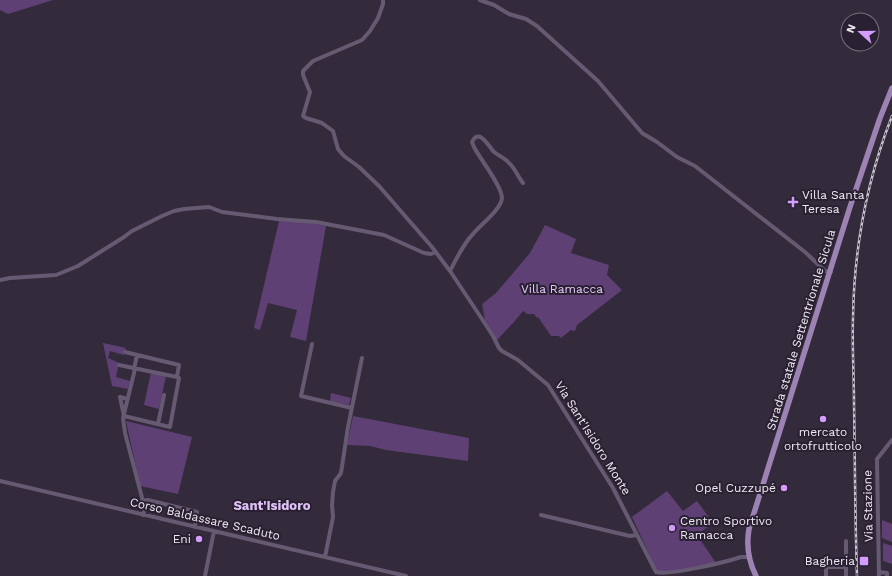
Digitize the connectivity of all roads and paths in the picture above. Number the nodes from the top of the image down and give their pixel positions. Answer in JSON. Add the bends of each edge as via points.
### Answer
{"nodes":[{"id":1,"x":383,"y":0,"type":"edge"},
{"id":2,"x":480,"y":0,"type":"edge"},
{"id":3,"x":892,"y":88,"type":"edge"},
{"id":4,"x":523,"y":183,"type":"dead end"},
{"id":5,"x":436,"y":252,"type":"junction"},
{"id":6,"x":450,"y":270,"type":"junction"},
{"id":7,"x":830,"y":272,"type":"junction"},
{"id":8,"x":0,"y":280,"type":"edge"},
{"id":9,"x":312,"y":344,"type":"dead end"},
{"id":10,"x":125,"y":352,"type":"dead end"},
{"id":11,"x":137,"y":355,"type":"junction"},
{"id":12,"x":362,"y":358,"type":"dead end"},
{"id":13,"x":119,"y":366,"type":"dead end"},
{"id":14,"x":134,"y":369,"type":"junction"},
{"id":15,"x":177,"y":377,"type":"junction"},
{"id":16,"x":164,"y":395,"type":"dead end"},
{"id":17,"x":128,"y":399,"type":"junction"},
{"id":18,"x":352,"y":408,"type":"junction"},
{"id":19,"x":124,"y":416,"type":"junction"},
{"id":20,"x":158,"y":424,"type":"junction"},
{"id":21,"x":892,"y":440,"type":"edge"},
{"id":22,"x":0,"y":481,"type":"edge"},
{"id":23,"x":142,"y":501,"type":"junction"},
{"id":24,"x":143,"y":515,"type":"junction"},
{"id":25,"x":541,"y":516,"type":"dead end"},
{"id":26,"x":195,"y":527,"type":"junction"},
{"id":27,"x":214,"y":531,"type":"junction"},
{"id":28,"x":637,"y":535,"type":"junction"},
{"id":29,"x":846,"y":542,"type":"dead end"},
{"id":30,"x":325,"y":557,"type":"junction"},
{"id":31,"x":748,"y":557,"type":"junction"},
{"id":32,"x":846,"y":567,"type":"junction"},
{"id":33,"x":879,"y":574,"type":"edge"},
{"id":34,"x":205,"y":576,"type":"edge"},
{"id":35,"x":406,"y":576,"type":"edge"},
{"id":36,"x":756,"y":576,"type":"edge"},
{"id":37,"x":826,"y":576,"type":"edge"},
{"id":38,"x":846,"y":576,"type":"edge"},
{"id":39,"x":887,"y":576,"type":"edge"}],
"edges":[{"from":1,"to":5,"type":"street","name":"Via Sant'Isidoro Monte","via":[[378,18],[362,40],[313,61],[303,71],[310,92],[303,116],[322,123],[333,131],[338,149],[379,186]]},
{"from":2,"to":7,"type":"street","via":[[494,4],[509,14],[538,26],[598,81],[642,133],[694,166],[805,252],[825,271]]},
{"from":3,"to":7,"type":"main road","name":"Strada statale Settentrionale Sicula"},
{"from":4,"to":6,"type":"street","via":[[512,165],[494,151],[486,140],[481,137],[474,139],[474,147],[491,173],[502,199],[497,209],[472,234]]},
{"from":5,"to":6,"type":"street","name":"Via Sant'Isidoro Monte"},
{"from":5,"to":8,"type":"street","via":[[424,252],[384,235],[316,222],[277,220],[222,212],[209,207],[184,209],[162,216],[132,230],[78,266],[56,275]]},
{"from":6,"to":28,"type":"street","name":"Via Sant'Isidoro Monte","via":[[499,348],[548,385],[613,488]]},
{"from":7,"to":31,"type":"main road","name":"Strada statale Settentrionale Sicula","via":[[749,529]]},
{"from":9,"to":18,"type":"street","via":[[301,396]]},
{"from":10,"to":11,"type":"street"},
{"from":11,"to":14,"type":"street"},
{"from":11,"to":15,"type":"street","via":[[179,365]]},
{"from":12,"to":18,"type":"street"},
{"from":13,"to":14,"type":"street"},
{"from":14,"to":15,"type":"street"},
{"from":14,"to":17,"type":"street"},
{"from":15,"to":20,"type":"street","via":[[179,378],[170,427]]},
{"from":16,"to":20,"type":"street"},
{"from":17,"to":19,"type":"street"},
{"from":17,"to":19,"type":"street","via":[[120,397]]},
{"from":18,"to":30,"type":"street","via":[[341,473],[335,481],[333,492],[333,517]]},
{"from":19,"to":20,"type":"street"},
{"from":19,"to":23,"type":"street","via":[[125,433]]},
{"from":21,"to":33,"type":"street","name":"Via Stazione","via":[[876,459]]},
{"from":22,"to":24,"type":"street","name":"Corso Baldassare Scaduto"},
{"from":23,"to":24,"type":"street","via":[[145,509]]},
{"from":23,"to":26,"type":"street","via":[[148,500],[196,512]]},
{"from":24,"to":26,"type":"street","name":"Corso Baldassare Scaduto"},
{"from":25,"to":28,"type":"street","via":[[630,536]]},
{"from":26,"to":27,"type":"street","name":"Corso Baldassare Scaduto"},
{"from":27,"to":30,"type":"street","name":"Corso Baldassare Scaduto"},
{"from":27,"to":34,"type":"street"},
{"from":28,"to":31,"type":"street","name":"Via Sant'Isidoro Monte","via":[[654,570],[659,574],[696,570]]},
{"from":29,"to":32,"type":"street"},
{"from":30,"to":35,"type":"street","name":"Corso Baldassare Scaduto"},
{"from":31,"to":36,"type":"main road"},
{"from":32,"to":37,"type":"street","via":[[826,567]]},
{"from":32,"to":38,"type":"street"},
{"from":33,"to":39,"type":"street","via":[[887,573]]}]}
